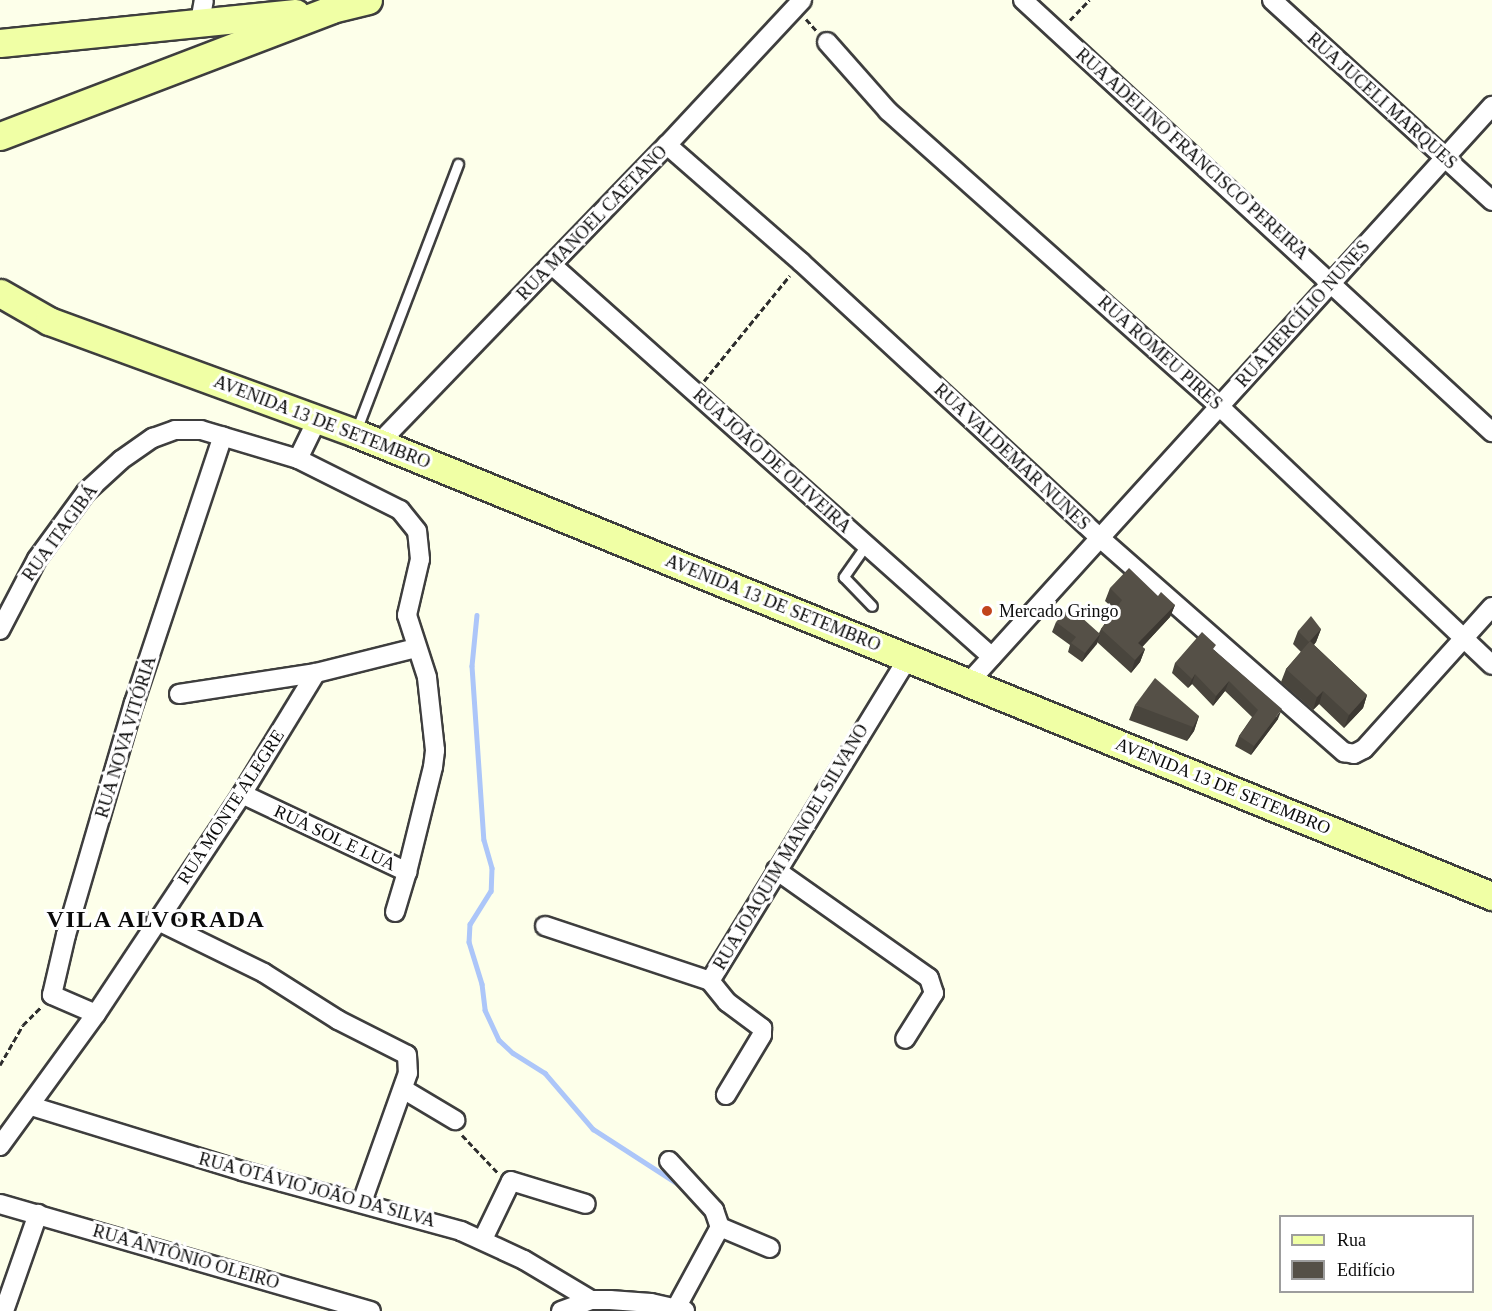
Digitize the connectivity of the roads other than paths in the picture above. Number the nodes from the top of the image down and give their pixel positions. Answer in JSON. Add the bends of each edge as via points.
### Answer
{"nodes":[{"id":1,"x":368,"y":0,"type":"edge"},
{"id":2,"x":1023,"y":0,"type":"edge"},
{"id":3,"x":1272,"y":0,"type":"edge"},
{"id":4,"x":799,"y":4,"type":"edge"},
{"id":5,"x":332,"y":9,"type":"junction"},
{"id":6,"x":202,"y":11,"type":"edge"},
{"id":7,"x":827,"y":42,"type":"road end"},
{"id":8,"x":0,"y":43,"type":"edge"},
{"id":9,"x":1492,"y":106,"type":"edge"},
{"id":10,"x":12,"y":130,"type":"edge"},
{"id":11,"x":667,"y":146,"type":"junction"},
{"id":12,"x":0,"y":153,"type":"edge"},
{"id":13,"x":1445,"y":158,"type":"junction"},
{"id":14,"x":458,"y":164,"type":"dead end"},
{"id":15,"x":1492,"y":201,"type":"edge"},
{"id":16,"x":552,"y":265,"type":"junction"},
{"id":17,"x":1332,"y":282,"type":"junction"},
{"id":18,"x":0,"y":293,"type":"edge"},
{"id":19,"x":0,"y":314,"type":"edge"},
{"id":20,"x":49,"y":321,"type":"junction"},
{"id":21,"x":1219,"y":406,"type":"junction"},
{"id":22,"x":318,"y":418,"type":"junction"},
{"id":23,"x":1492,"y":432,"type":"edge"},
{"id":24,"x":223,"y":436,"type":"junction"},
{"id":25,"x":367,"y":438,"type":"junction"},
{"id":26,"x":298,"y":459,"type":"junction"},
{"id":27,"x":1100,"y":538,"type":"junction"},
{"id":28,"x":866,"y":545,"type":"junction"},
{"id":29,"x":872,"y":606,"type":"dead end"},
{"id":30,"x":1492,"y":607,"type":"edge"},
{"id":31,"x":0,"y":630,"type":"edge"},
{"id":32,"x":1462,"y":639,"type":"junction"},
{"id":33,"x":416,"y":648,"type":"junction"},
{"id":34,"x":992,"y":657,"type":"junction"},
{"id":35,"x":908,"y":658,"type":"junction"},
{"id":36,"x":1492,"y":665,"type":"edge"},
{"id":37,"x":316,"y":673,"type":"junction"},
{"id":38,"x":970,"y":681,"type":"junction"},
{"id":39,"x":178,"y":694,"type":"dead end"},
{"id":40,"x":242,"y":794,"type":"junction"},
{"id":41,"x":776,"y":870,"type":"junction"},
{"id":42,"x":407,"y":872,"type":"junction"},
{"id":43,"x":1492,"y":896,"type":"edge"},
{"id":44,"x":395,"y":912,"type":"dead end"},
{"id":45,"x":156,"y":920,"type":"junction"},
{"id":46,"x":545,"y":926,"type":"dead end"},
{"id":47,"x":710,"y":981,"type":"junction"},
{"id":48,"x":96,"y":1014,"type":"junction"},
{"id":49,"x":905,"y":1039,"type":"dead end"},
{"id":50,"x":403,"y":1089,"type":"junction"},
{"id":51,"x":726,"y":1095,"type":"dead end"},
{"id":52,"x":31,"y":1106,"type":"junction"},
{"id":53,"x":455,"y":1120,"type":"road end"},
{"id":54,"x":0,"y":1146,"type":"edge"},
{"id":55,"x":669,"y":1161,"type":"dead end"},
{"id":56,"x":362,"y":1202,"type":"junction"},
{"id":57,"x":0,"y":1204,"type":"edge"},
{"id":58,"x":586,"y":1204,"type":"dead end"},
{"id":59,"x":38,"y":1214,"type":"junction"},
{"id":60,"x":720,"y":1227,"type":"junction"},
{"id":61,"x":483,"y":1239,"type":"junction"},
{"id":62,"x":770,"y":1248,"type":"dead end"},
{"id":63,"x":591,"y":1300,"type":"junction"},
{"id":64,"x":680,"y":1310,"type":"edge"},
{"id":65,"x":4,"y":1311,"type":"edge"},
{"id":66,"x":371,"y":1311,"type":"edge"},
{"id":67,"x":561,"y":1311,"type":"edge"}],
"edges":[{"from":1,"to":5,"type":"main road"},
{"from":2,"to":17,"type":"street","name":"RUA ADELINO FRANCISCO PEREIRA"},
{"from":3,"to":13,"type":"street","name":"RUA JUCELI MARQUES"},
{"from":4,"to":11,"type":"street","name":"RUA MANOEL CAETANO"},
{"from":5,"to":6,"type":"main road"},
{"from":5,"to":10,"type":"main road"},
{"from":6,"to":8,"type":"main road"},
{"from":7,"to":21,"type":"street","name":"RUA ROMEU PIRES","via":[[888,111]]},
{"from":9,"to":13,"type":"street","name":"RUA HERCÍLIO NUNES"},
{"from":10,"to":12,"type":"main road"},
{"from":11,"to":16,"type":"street","name":"RUA MANOEL CAETANO"},
{"from":11,"to":27,"type":"street","name":"RUA VALDEMAR NUNES","via":[[801,262]]},
{"from":13,"to":15,"type":"street","name":"RUA JUCELI MARQUES"},
{"from":13,"to":17,"type":"street","name":"RUA HERCÍLIO NUNES"},
{"from":14,"to":25,"type":"lane"},
{"from":16,"to":25,"type":"street","name":"RUA MANOEL CAETANO"},
{"from":16,"to":28,"type":"street","name":"RUA JOÃO DE OLIVEIRA"},
{"from":17,"to":21,"type":"street","name":"RUA HERCÍLIO NUNES"},
{"from":17,"to":23,"type":"street","name":"RUA ADELINO FRANCISCO PEREIRA"},
{"from":18,"to":20,"type":"main road","name":"AVENIDA 13 DE SETEMBRO"},
{"from":19,"to":20,"type":"main road","name":"AVENIDA 13 DE SETEMBRO"},
{"from":20,"to":22,"type":"main road","name":"AVENIDA 13 DE SETEMBRO"},
{"from":21,"to":27,"type":"street","name":"RUA HERCÍLIO NUNES"},
{"from":21,"to":32,"type":"street","name":"RUA ROMEU PIRES"},
{"from":22,"to":25,"type":"main road","name":"AVENIDA 13 DE SETEMBRO"},
{"from":22,"to":26,"type":"street"},
{"from":24,"to":26,"type":"street","name":"RUA ITAGIBÁ"},
{"from":24,"to":31,"type":"street","name":"RUA ITAGIBÁ","via":[[201,430],[175,430],[153,438],[121,460],[86,492],[37,559]]},
{"from":24,"to":48,"type":"street","name":"RUA NOVA VITÓRIA","via":[[134,702],[52,994]]},
{"from":25,"to":35,"type":"main road","name":"AVENIDA 13 DE SETEMBRO"},
{"from":26,"to":33,"type":"street","name":"RUA SOL E LUA","via":[[411,519],[420,545],[407,615]]},
{"from":27,"to":32,"type":"street","name":"RUA VALDEMAR NUNES","via":[[1344,752],[1354,754],[1364,748]]},
{"from":27,"to":34,"type":"street","name":"RUA HERCÍLIO NUNES"},
{"from":28,"to":29,"type":"lane","via":[[844,577]]},
{"from":28,"to":34,"type":"street","name":"RUA JOÃO DE OLIVEIRA"},
{"from":30,"to":32,"type":"street"},
{"from":32,"to":36,"type":"street","name":"RUA ROMEU PIRES"},
{"from":33,"to":37,"type":"street"},
{"from":33,"to":42,"type":"street","name":"RUA SOL E LUA","via":[[427,677],[435,750]]},
{"from":34,"to":38,"type":"street","name":"RUA HERCÍLIO NUNES"},
{"from":35,"to":38,"type":"main road","name":"AVENIDA 13 DE SETEMBRO"},
{"from":35,"to":41,"type":"street","name":"RUA JOAQUIM MANOEL SILVANO"},
{"from":37,"to":39,"type":"street"},
{"from":37,"to":40,"type":"street","name":"RUA MONTE ALEGRE"},
{"from":38,"to":43,"type":"main road","name":"AVENIDA 13 DE SETEMBRO"},
{"from":40,"to":42,"type":"street","name":"RUA SOL E LUA"},
{"from":40,"to":45,"type":"street","name":"RUA MONTE ALEGRE"},
{"from":41,"to":47,"type":"street","name":"RUA JOAQUIM MANOEL SILVANO"},
{"from":41,"to":49,"type":"street","via":[[929,978],[934,993]]},
{"from":42,"to":44,"type":"street"},
{"from":45,"to":48,"type":"street","name":"RUA MONTE ALEGRE"},
{"from":45,"to":50,"type":"street","via":[[293,989],[357,1031],[400,1049],[409,1063]]},
{"from":46,"to":47,"type":"street","name":"RUA JOAQUIM MANOEL SILVANO"},
{"from":47,"to":51,"type":"street","via":[[727,1002],[762,1028],[762,1035]]},
{"from":48,"to":52,"type":"street","name":"RUA MONTE ALEGRE"},
{"from":50,"to":53,"type":"street"},
{"from":50,"to":56,"type":"street"},
{"from":52,"to":54,"type":"street","name":"RUA MONTE ALEGRE"},
{"from":52,"to":56,"type":"street","name":"RUA OTÁVIO JOÃO DA SILVA","via":[[242,1171]]},
{"from":55,"to":60,"type":"street","via":[[714,1210]]},
{"from":56,"to":61,"type":"street","name":"RUA OTÁVIO JOÃO DA SILVA"},
{"from":57,"to":59,"type":"street","name":"RUA ANTÔNIO OLEIRO"},
{"from":58,"to":61,"type":"street","via":[[511,1181]]},
{"from":59,"to":65,"type":"street"},
{"from":59,"to":66,"type":"street","name":"RUA ANTÔNIO OLEIRO"},
{"from":60,"to":62,"type":"street"},
{"from":60,"to":64,"type":"street"},
{"from":61,"to":63,"type":"street","name":"RUA OTÁVIO JOÃO DA SILVA"},
{"from":63,"to":64,"type":"street","via":[[632,1300]]},
{"from":63,"to":67,"type":"street"}]}
